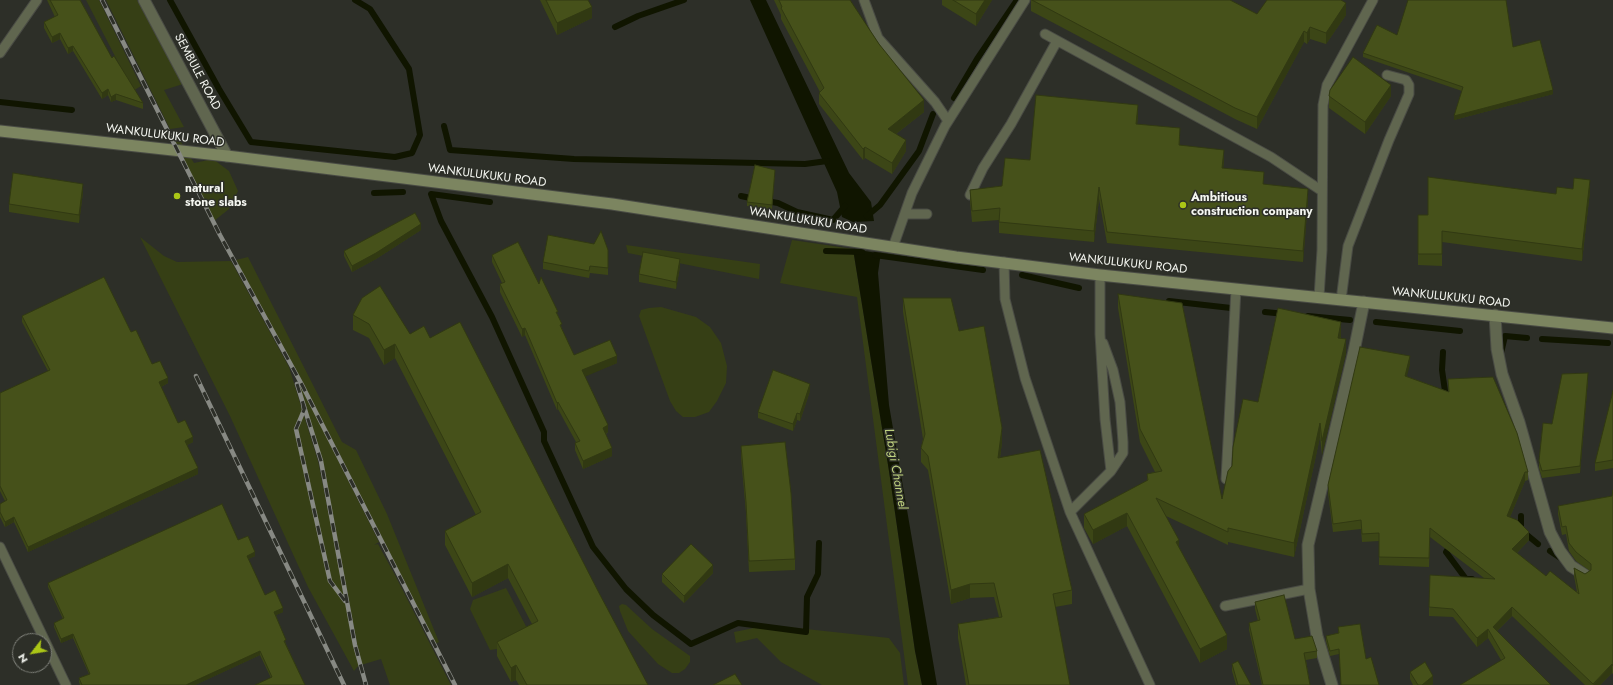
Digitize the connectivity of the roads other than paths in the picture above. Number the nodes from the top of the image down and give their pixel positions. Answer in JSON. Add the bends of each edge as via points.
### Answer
{"nodes":[{"id":1,"x":37,"y":0,"type":"edge"},
{"id":2,"x":144,"y":0,"type":"edge"},
{"id":3,"x":864,"y":0,"type":"edge"},
{"id":4,"x":1025,"y":0,"type":"edge"},
{"id":5,"x":1373,"y":0,"type":"edge"},
{"id":6,"x":1045,"y":34,"type":"dead end"},
{"id":7,"x":1057,"y":41,"type":"junction"},
{"id":8,"x":0,"y":54,"type":"edge"},
{"id":9,"x":1387,"y":75,"type":"dead end"},
{"id":10,"x":948,"y":121,"type":"junction"},
{"id":11,"x":0,"y":131,"type":"edge"},
{"id":12,"x":227,"y":156,"type":"junction"},
{"id":13,"x":1322,"y":191,"type":"junction"},
{"id":14,"x":970,"y":195,"type":"edge"},
{"id":15,"x":905,"y":214,"type":"junction"},
{"id":16,"x":927,"y":214,"type":"dead end"},
{"id":17,"x":893,"y":247,"type":"junction"},
{"id":18,"x":1004,"y":262,"type":"junction"},
{"id":19,"x":1100,"y":276,"type":"junction"},
{"id":20,"x":1236,"y":289,"type":"junction"},
{"id":21,"x":1319,"y":297,"type":"junction"},
{"id":22,"x":1341,"y":300,"type":"junction"},
{"id":23,"x":1364,"y":302,"type":"junction"},
{"id":24,"x":1495,"y":315,"type":"junction"},
{"id":25,"x":1613,"y":328,"type":"edge"},
{"id":26,"x":1100,"y":334,"type":"junction"},
{"id":27,"x":1111,"y":471,"type":"junction"},
{"id":28,"x":1226,"y":478,"type":"edge"},
{"id":29,"x":1070,"y":512,"type":"junction"},
{"id":30,"x":0,"y":546,"type":"edge"},
{"id":31,"x":1585,"y":575,"type":"edge"},
{"id":32,"x":1309,"y":589,"type":"junction"},
{"id":33,"x":1225,"y":606,"type":"dead end"},
{"id":34,"x":66,"y":685,"type":"edge"},
{"id":35,"x":1150,"y":685,"type":"edge"},
{"id":36,"x":1332,"y":685,"type":"edge"}],
"edges":[{"from":1,"to":8,"type":"lane"},
{"from":2,"to":12,"type":"street","name":"SEMBULE ROAD"},
{"from":3,"to":10,"type":"lane","via":[[878,38],[935,102]]},
{"from":4,"to":10,"type":"lane"},
{"from":5,"to":13,"type":"lane","via":[[1327,85],[1321,128]]},
{"from":6,"to":7,"type":"lane"},
{"from":7,"to":13,"type":"lane","via":[[1271,157]]},
{"from":7,"to":14,"type":"lane"},
{"from":9,"to":22,"type":"lane","via":[[1406,80],[1409,94],[1348,246]]},
{"from":10,"to":15,"type":"lane","via":[[912,193]]},
{"from":11,"to":12,"type":"main road","name":"WANKULUKUKU ROAD"},
{"from":12,"to":17,"type":"main road","name":"WANKULUKUKU ROAD","via":[[612,204]]},
{"from":13,"to":21,"type":"lane"},
{"from":15,"to":16,"type":"lane"},
{"from":15,"to":17,"type":"lane"},
{"from":17,"to":18,"type":"main road","name":"WANKULUKUKU ROAD"},
{"from":18,"to":19,"type":"main road","name":"WANKULUKUKU ROAD"},
{"from":18,"to":29,"type":"lane","via":[[1005,298],[1025,378]]},
{"from":19,"to":20,"type":"main road","name":"WANKULUKUKU ROAD"},
{"from":19,"to":26,"type":"lane"},
{"from":20,"to":21,"type":"main road","name":"WANKULUKUKU ROAD"},
{"from":20,"to":28,"type":"lane"},
{"from":21,"to":22,"type":"main road","name":"WANKULUKUKU ROAD"},
{"from":22,"to":23,"type":"main road","name":"WANKULUKUKU ROAD"},
{"from":23,"to":24,"type":"main road","name":"WANKULUKUKU ROAD"},
{"from":23,"to":32,"type":"street","via":[[1308,546]]},
{"from":24,"to":25,"type":"main road","name":"WANKULUKUKU ROAD"},
{"from":24,"to":31,"type":"street","via":[[1497,349],[1502,374],[1550,532],[1571,566]]},
{"from":26,"to":27,"type":"lane"},
{"from":26,"to":27,"type":"lane","via":[[1113,370],[1122,426],[1123,453]]},
{"from":27,"to":29,"type":"lane"},
{"from":29,"to":35,"type":"lane"},
{"from":30,"to":34,"type":"lane"},
{"from":32,"to":33,"type":"lane"},
{"from":32,"to":36,"type":"street","via":[[1317,636]]}]}
